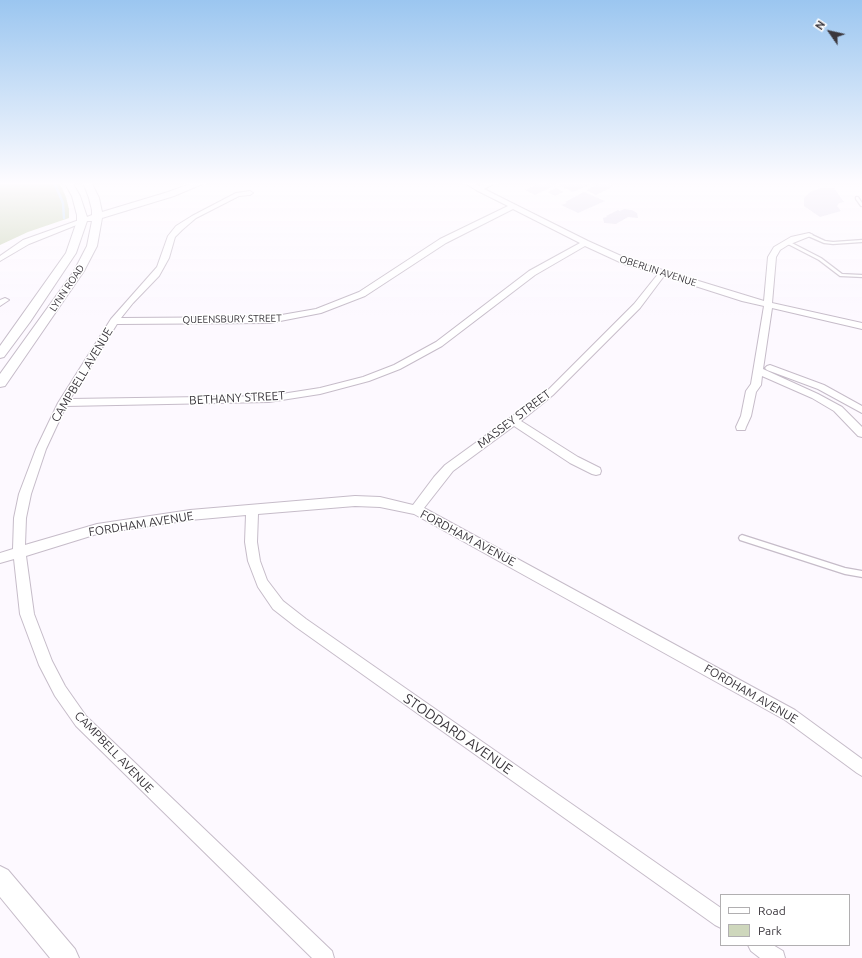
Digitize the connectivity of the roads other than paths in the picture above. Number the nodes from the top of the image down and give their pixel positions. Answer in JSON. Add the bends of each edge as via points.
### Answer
{"nodes":[{"id":1,"x":55,"y":227,"type":"edge"},
{"id":2,"x":67,"y":227,"type":"edge"},
{"id":3,"x":80,"y":227,"type":"edge"},
{"id":4,"x":96,"y":227,"type":"edge"},
{"id":5,"x":181,"y":227,"type":"edge"},
{"id":6,"x":472,"y":227,"type":"edge"},
{"id":7,"x":554,"y":227,"type":"edge"},
{"id":8,"x":809,"y":235,"type":"joint"},
{"id":9,"x":788,"y":242,"type":"junction"},
{"id":10,"x":862,"y":242,"type":"edge"},
{"id":11,"x":585,"y":243,"type":"junction"},
{"id":12,"x":0,"y":251,"type":"edge"},
{"id":13,"x":0,"y":259,"type":"edge"},
{"id":14,"x":662,"y":274,"type":"junction"},
{"id":15,"x":862,"y":276,"type":"edge"},
{"id":16,"x":768,"y":305,"type":"junction"},
{"id":17,"x":114,"y":321,"type":"junction"},
{"id":18,"x":862,"y":326,"type":"edge"},
{"id":19,"x":0,"y":354,"type":"edge"},
{"id":20,"x":758,"y":367,"type":"junction"},
{"id":21,"x":0,"y":383,"type":"edge"},
{"id":22,"x":63,"y":403,"type":"junction"},
{"id":23,"x":862,"y":410,"type":"edge"},
{"id":24,"x":513,"y":421,"type":"junction"},
{"id":25,"x":741,"y":427,"type":"dead end"},
{"id":26,"x":862,"y":433,"type":"edge"},
{"id":27,"x":596,"y":471,"type":"dead end"},
{"id":28,"x":416,"y":510,"type":"junction"},
{"id":29,"x":252,"y":511,"type":"junction"},
{"id":30,"x":742,"y":538,"type":"dead end"},
{"id":31,"x":19,"y":552,"type":"junction"},
{"id":32,"x":0,"y":558,"type":"edge"},
{"id":33,"x":862,"y":574,"type":"edge"},
{"id":34,"x":862,"y":768,"type":"edge"},
{"id":35,"x":0,"y":878,"type":"edge"},
{"id":36,"x":720,"y":918,"type":"edge"},
{"id":37,"x":758,"y":946,"type":"edge"},
{"id":38,"x":66,"y":958,"type":"edge"},
{"id":39,"x":325,"y":958,"type":"edge"},
{"id":40,"x":776,"y":958,"type":"edge"}],
"edges":[{"from":1,"to":12,"type":"street","via":[[17,241]]},
{"from":2,"to":13,"type":"street","via":[[26,242]]},
{"from":3,"to":19,"type":"main road","name":"LYNN ROAD","via":[[64,265]]},
{"from":4,"to":21,"type":"main road","name":"LYNN ROAD","via":[[92,246],[80,271]]},
{"from":5,"to":17,"type":"street","name":"CAMPBELL AVENUE","via":[[172,236],[165,258],[155,276]]},
{"from":6,"to":17,"type":"street","name":"QUEENSBURY STREET","via":[[443,241],[362,294],[318,311],[270,320]]},
{"from":7,"to":11,"type":"street","name":"OBERLIN AVENUE"},
{"from":8,"to":9,"type":"street"},
{"from":8,"to":10,"type":"lane","via":[[824,242]]},
{"from":9,"to":15,"type":"lane","via":[[820,258],[841,275]]},
{"from":9,"to":16,"type":"street","via":[[777,249],[772,257]]},
{"from":11,"to":14,"type":"street","name":"OBERLIN AVENUE"},
{"from":11,"to":22,"type":"street","name":"BETHANY STREET","via":[[532,272],[426,352],[397,367],[359,381],[320,391],[269,399]]},
{"from":14,"to":16,"type":"street","name":"OBERLIN AVENUE"},
{"from":14,"to":24,"type":"street","name":"MASSEY STREET","via":[[637,306],[556,387]]},
{"from":16,"to":18,"type":"street","name":"OBERLIN AVENUE"},
{"from":16,"to":20,"type":"street"},
{"from":17,"to":22,"type":"street","name":"CAMPBELL AVENUE"},
{"from":20,"to":23,"type":"street","via":[[821,387]]},
{"from":20,"to":25,"type":"street","via":[[756,385],[751,390]]},
{"from":20,"to":26,"type":"street","via":[[838,409]]},
{"from":22,"to":31,"type":"street","name":"CAMPBELL AVENUE","via":[[41,449],[25,494],[20,518]]},
{"from":24,"to":27,"type":"street"},
{"from":24,"to":28,"type":"street","name":"MASSEY STREET","via":[[449,468]]},
{"from":28,"to":29,"type":"street","name":"FORDHAM AVENUE","via":[[380,502],[355,501]]},
{"from":28,"to":34,"type":"street","name":"FORDHAM AVENUE","via":[[790,715]]},
{"from":29,"to":31,"type":"street","name":"FORDHAM AVENUE","via":[[190,515],[103,527]]},
{"from":29,"to":36,"type":"street","name":"STODDARD AVENUE","via":[[251,542],[254,562],[262,583],[278,605]]},
{"from":30,"to":33,"type":"lane","via":[[844,571]]},
{"from":31,"to":32,"type":"street","name":"FORDHAM AVENUE"},
{"from":31,"to":39,"type":"street","name":"CAMPBELL AVENUE","via":[[27,614],[46,665],[81,721]]},
{"from":35,"to":38,"type":"main road"},
{"from":37,"to":40,"type":"street"}]}
